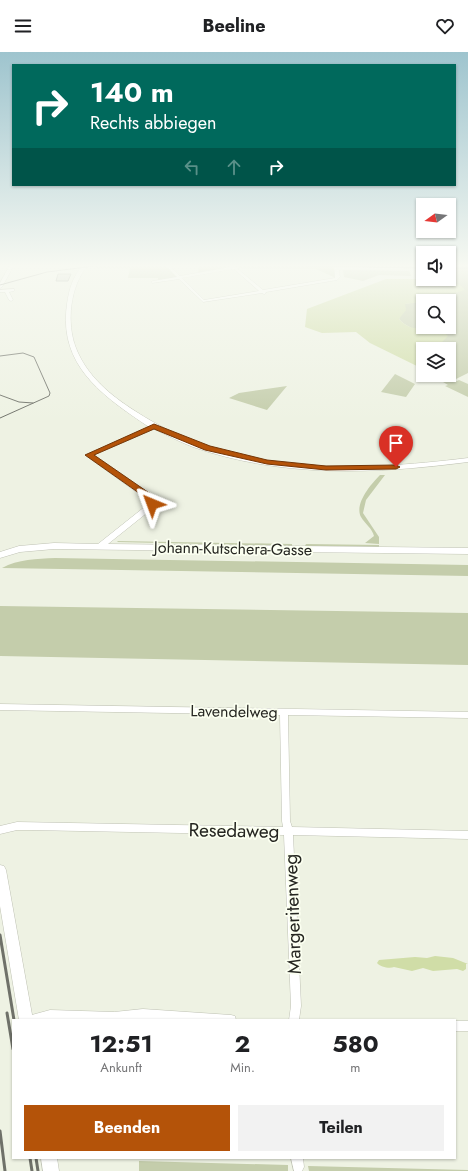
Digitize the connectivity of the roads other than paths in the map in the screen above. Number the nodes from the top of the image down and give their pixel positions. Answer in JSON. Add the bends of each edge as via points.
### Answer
{"nodes":[{"id":1,"x":69,"y":317,"type":"edge"},
{"id":2,"x":154,"y":426,"type":"junction"},
{"id":3,"x":468,"y":460,"type":"edge"},
{"id":4,"x":100,"y":546,"type":"junction"},
{"id":5,"x":468,"y":551,"type":"edge"},
{"id":6,"x":0,"y":555,"type":"edge"},
{"id":7,"x":0,"y":707,"type":"edge"},
{"id":8,"x":284,"y":712,"type":"junction"},
{"id":9,"x":468,"y":715,"type":"edge"},
{"id":10,"x":0,"y":830,"type":"edge"},
{"id":11,"x":288,"y":831,"type":"junction"},
{"id":12,"x":468,"y":835,"type":"edge"},
{"id":13,"x":0,"y":870,"type":"edge"},
{"id":14,"x":26,"y":1019,"type":"edge"},
{"id":15,"x":36,"y":1019,"type":"edge"},
{"id":16,"x":216,"y":1019,"type":"edge"},
{"id":17,"x":294,"y":1019,"type":"edge"},
{"id":18,"x":456,"y":1026,"type":"edge"},
{"id":19,"x":468,"y":1026,"type":"edge"},
{"id":20,"x":49,"y":1159,"type":"edge"},
{"id":21,"x":51,"y":1171,"type":"edge"}],
"edges":[{"from":1,"to":2,"type":"street","via":[[73,347],[87,372],[103,390],[126,409]]},
{"from":2,"to":3,"type":"street","via":[[216,450],[300,467],[379,468]]},
{"from":2,"to":4,"type":"street","via":[[89,455],[153,502]]},
{"from":4,"to":5,"type":"street","name":"Johann-Kutschera-Gasse"},
{"from":4,"to":6,"type":"street","name":"Johann-Kutschera-Gasse","via":[[37,546]]},
{"from":7,"to":8,"type":"street","name":"Lavendelweg"},
{"from":8,"to":9,"type":"street","name":"Lavendelweg"},
{"from":8,"to":11,"type":"street","name":"Margeritenweg"},
{"from":10,"to":11,"type":"street","name":"Resedaweg","via":[[30,826]]},
{"from":11,"to":12,"type":"street","name":"Resedaweg"},
{"from":11,"to":17,"type":"street","name":"Margeritenweg","via":[[296,999]]},
{"from":13,"to":14,"type":"street"},
{"from":15,"to":16,"type":"street","via":[[50,1015],[114,1017],[143,1014]]},
{"from":18,"to":19,"type":"street"},
{"from":20,"to":21,"type":"street"}]}
